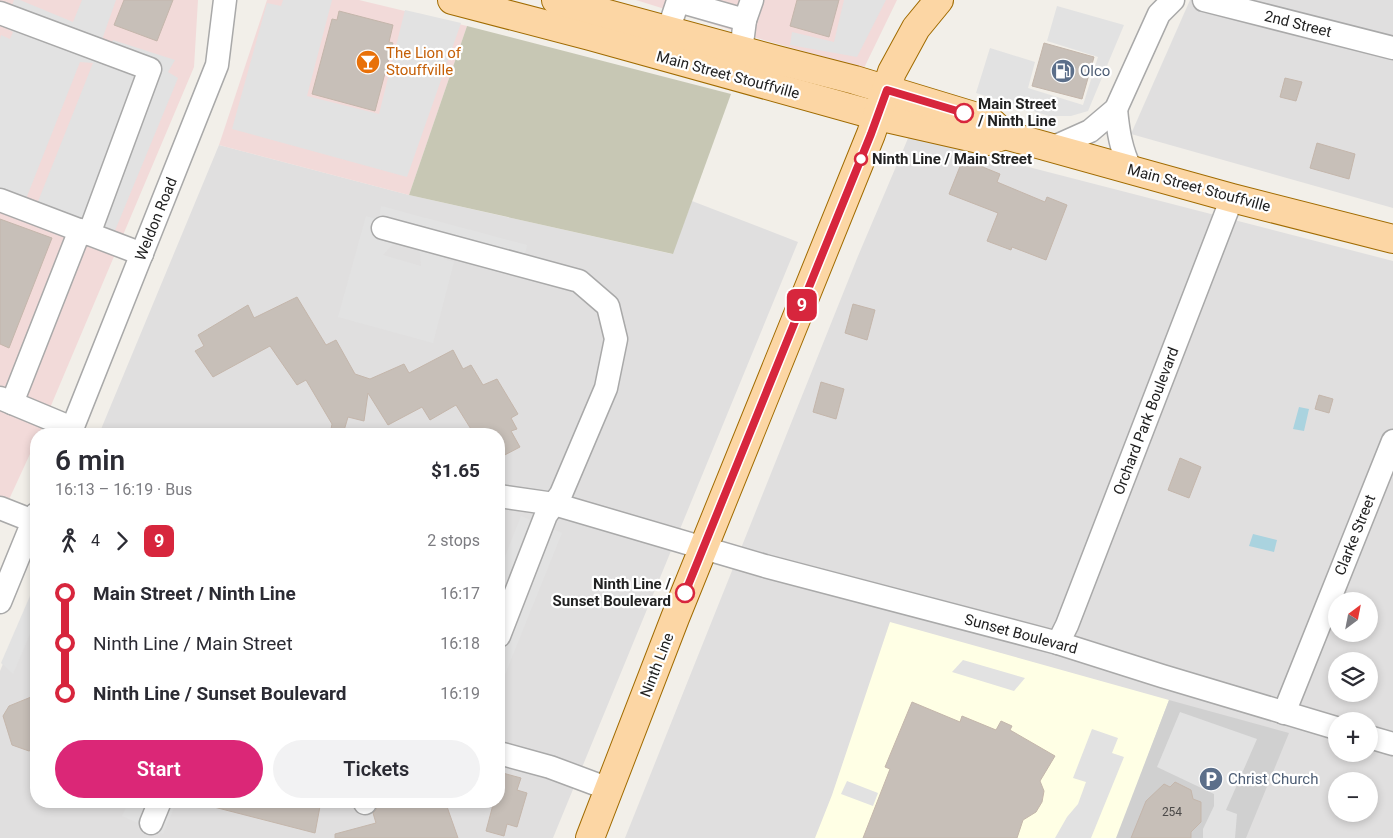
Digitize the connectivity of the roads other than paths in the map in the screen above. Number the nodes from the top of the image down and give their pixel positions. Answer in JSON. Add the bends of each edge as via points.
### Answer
{"nodes":[{"id":1,"x":225,"y":0,"type":"edge"},
{"id":2,"x":452,"y":0,"type":"edge"},
{"id":3,"x":556,"y":0,"type":"edge"},
{"id":4,"x":678,"y":0,"type":"edge"},
{"id":5,"x":939,"y":0,"type":"edge"},
{"id":6,"x":1173,"y":0,"type":"edge"},
{"id":7,"x":1204,"y":0,"type":"edge"},
{"id":8,"x":750,"y":5,"type":"edge"},
{"id":9,"x":0,"y":12,"type":"edge"},
{"id":10,"x":596,"y":16,"type":"edge"},
{"id":11,"x":668,"y":31,"type":"junction"},
{"id":12,"x":1393,"y":48,"type":"edge"},
{"id":13,"x":741,"y":51,"type":"junction"},
{"id":14,"x":887,"y":90,"type":"junction"},
{"id":15,"x":1116,"y":109,"type":"junction"},
{"id":16,"x":878,"y":116,"type":"junction"},
{"id":17,"x":1005,"y":135,"type":"junction"},
{"id":18,"x":1052,"y":148,"type":"junction"},
{"id":19,"x":1131,"y":170,"type":"junction"},
{"id":20,"x":1232,"y":198,"type":"junction"},
{"id":21,"x":0,"y":200,"type":"edge"},
{"id":22,"x":383,"y":228,"type":"dead end"},
{"id":23,"x":84,"y":232,"type":"junction"},
{"id":24,"x":1393,"y":238,"type":"edge"},
{"id":25,"x":142,"y":254,"type":"junction"},
{"id":26,"x":6,"y":400,"type":"edge"},
{"id":27,"x":65,"y":428,"type":"edge"},
{"id":28,"x":72,"y":428,"type":"edge"},
{"id":29,"x":1393,"y":441,"type":"edge"},
{"id":30,"x":505,"y":497,"type":"edge"},
{"id":31,"x":554,"y":504,"type":"junction"},
{"id":32,"x":0,"y":508,"type":"edge"},
{"id":33,"x":30,"y":517,"type":"edge"},
{"id":34,"x":30,"y":530,"type":"edge"},
{"id":35,"x":704,"y":548,"type":"junction"},
{"id":36,"x":0,"y":602,"type":"edge"},
{"id":37,"x":505,"y":621,"type":"edge"},
{"id":38,"x":1058,"y":643,"type":"junction"},
{"id":39,"x":1284,"y":713,"type":"junction"},
{"id":40,"x":1328,"y":726,"type":"edge"},
{"id":41,"x":1378,"y":740,"type":"edge"},
{"id":42,"x":1393,"y":744,"type":"edge"},
{"id":43,"x":505,"y":756,"type":"edge"},
{"id":44,"x":609,"y":789,"type":"junction"},
{"id":45,"x":157,"y":808,"type":"edge"},
{"id":46,"x":151,"y":823,"type":"dead end"},
{"id":47,"x":590,"y":838,"type":"edge"}],
"edges":[{"from":1,"to":25,"type":"street","name":"Weldon Road","via":[[217,65]]},
{"from":2,"to":10,"type":"main road","name":"Main Street Stouffville"},
{"from":3,"to":10,"type":"main road","name":"Main Street Stouffville"},
{"from":4,"to":8,"type":"street"},
{"from":4,"to":11,"type":"street"},
{"from":5,"to":14,"type":"main road","name":"Ninth Line","via":[[916,28],[892,72]]},
{"from":6,"to":15,"type":"street","via":[[1159,14]]},
{"from":7,"to":12,"type":"street","name":"2nd Street"},
{"from":8,"to":13,"type":"street"},
{"from":9,"to":23,"type":"street","via":[[150,69]]},
{"from":10,"to":11,"type":"main road","name":"Main Street Stouffville"},
{"from":10,"to":16,"type":"main road","name":"Main Street Stouffville"},
{"from":11,"to":13,"type":"main road","name":"Main Street Stouffville"},
{"from":13,"to":14,"type":"main road","name":"Main Street Stouffville"},
{"from":14,"to":16,"type":"main road","name":"Ninth Line"},
{"from":14,"to":17,"type":"main road","name":"Main Street Stouffville","via":[[990,121]]},
{"from":15,"to":18,"type":"street","via":[[1090,131]]},
{"from":15,"to":19,"type":"street","via":[[1123,154]]},
{"from":16,"to":17,"type":"main road","name":"Main Street Stouffville","via":[[988,141]]},
{"from":16,"to":35,"type":"main road","name":"Ninth Line"},
{"from":17,"to":18,"type":"main road","name":"Main Street Stouffville"},
{"from":18,"to":19,"type":"main road","name":"Main Street Stouffville"},
{"from":19,"to":20,"type":"main road","name":"Main Street Stouffville"},
{"from":20,"to":24,"type":"main road","name":"Main Street Stouffville"},
{"from":20,"to":38,"type":"street","name":"Orchard Park Boulevard"},
{"from":21,"to":23,"type":"street"},
{"from":22,"to":31,"type":"street","via":[[580,281],[608,306],[616,339],[606,388]]},
{"from":23,"to":25,"type":"street"},
{"from":23,"to":26,"type":"street"},
{"from":25,"to":28,"type":"street","name":"Weldon Road"},
{"from":26,"to":27,"type":"street"},
{"from":29,"to":39,"type":"street","name":"Clarke Street"},
{"from":30,"to":31,"type":"street","name":"Sunset Boulevard"},
{"from":31,"to":35,"type":"street","name":"Sunset Boulevard"},
{"from":31,"to":37,"type":"street","via":[[546,515]]},
{"from":32,"to":33,"type":"street"},
{"from":34,"to":36,"type":"street"},
{"from":35,"to":38,"type":"street","name":"Sunset Boulevard"},
{"from":35,"to":44,"type":"main road","name":"Ninth Line"},
{"from":38,"to":39,"type":"street","name":"Sunset Boulevard"},
{"from":39,"to":40,"type":"street","name":"Sunset Boulevard"},
{"from":41,"to":42,"type":"street"},
{"from":43,"to":44,"type":"street"},
{"from":44,"to":47,"type":"main road","name":"Ninth Line"},
{"from":45,"to":46,"type":"street"}]}
